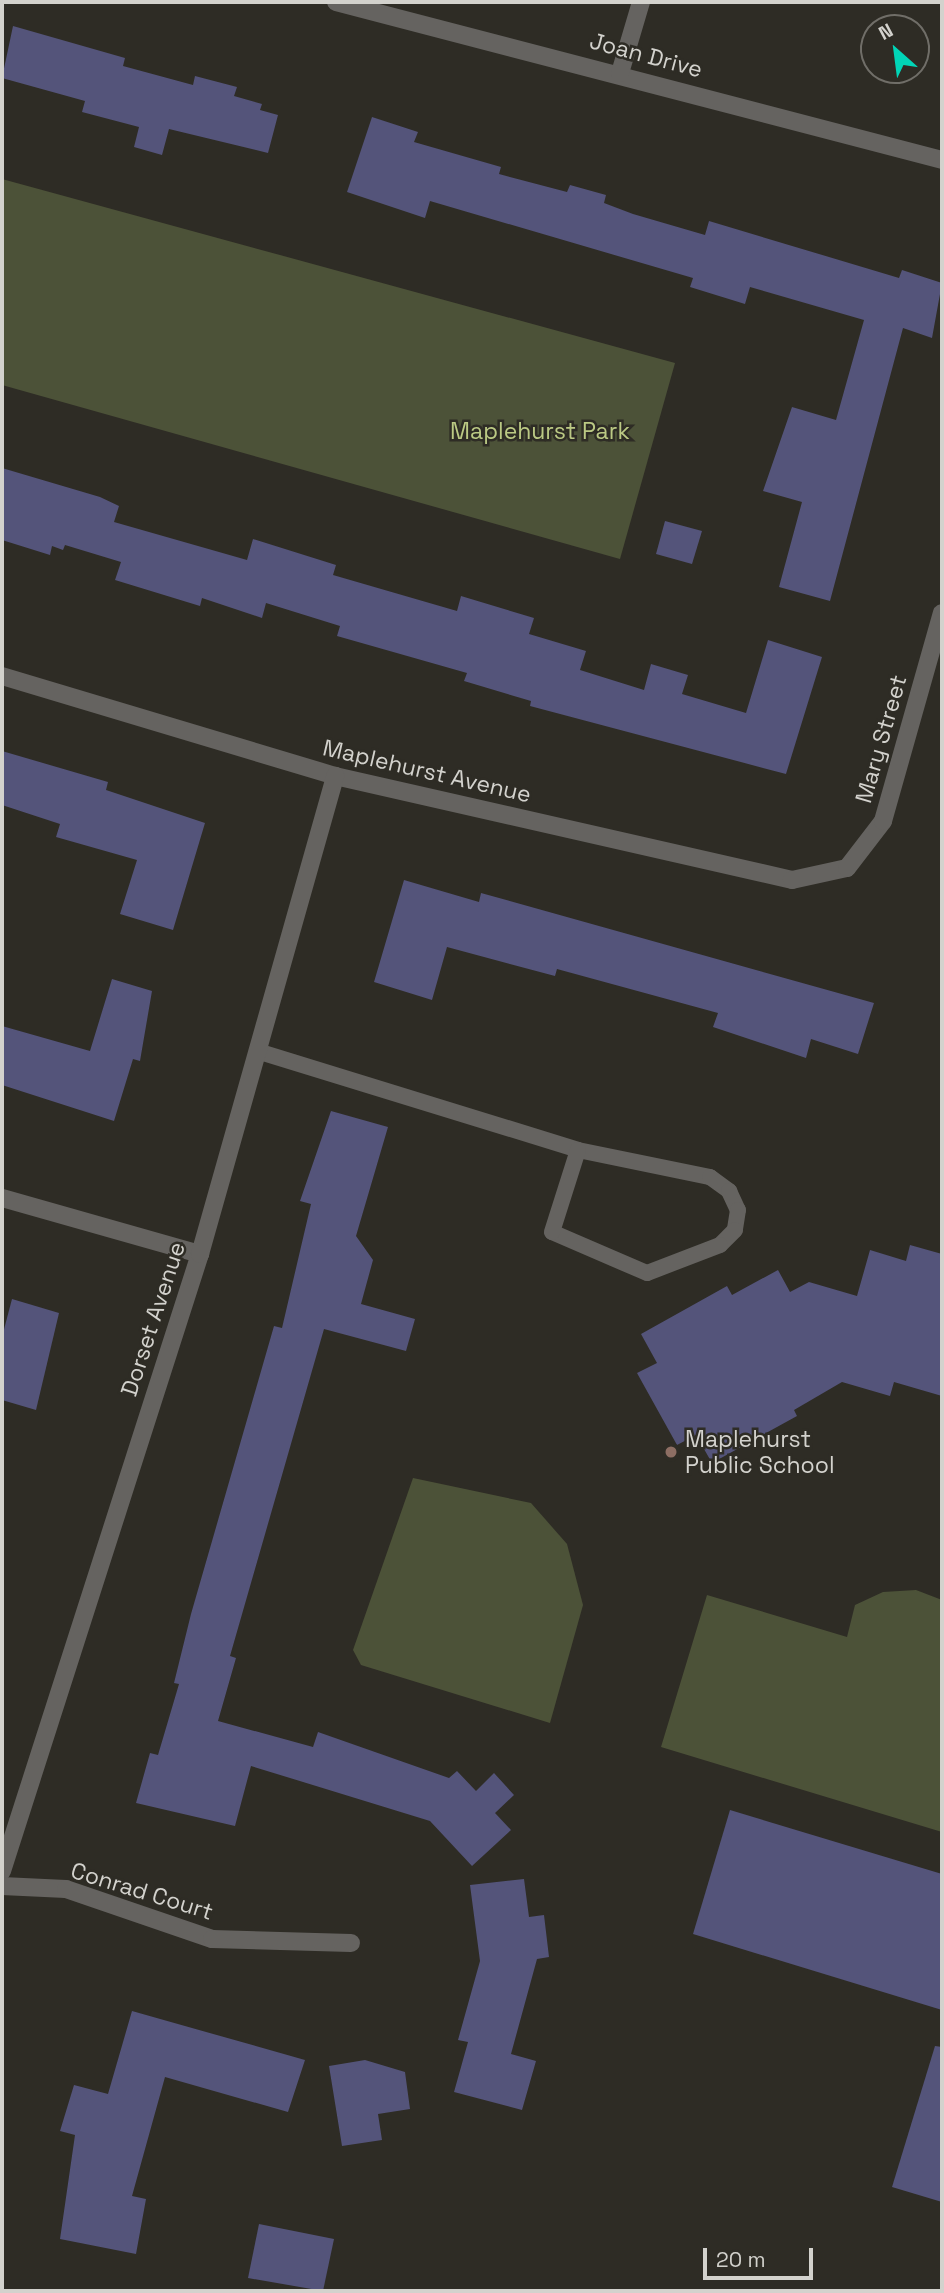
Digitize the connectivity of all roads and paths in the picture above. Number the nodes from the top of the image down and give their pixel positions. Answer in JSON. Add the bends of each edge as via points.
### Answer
{"nodes":[{"id":1,"x":336,"y":2,"type":"edge"},
{"id":2,"x":641,"y":2,"type":"edge"},
{"id":3,"x":620,"y":73,"type":"junction"},
{"id":4,"x":942,"y":160,"type":"edge"},
{"id":5,"x":942,"y":613,"type":"edge"},
{"id":6,"x":2,"y":676,"type":"edge"},
{"id":7,"x":335,"y":776,"type":"junction"},
{"id":8,"x":847,"y":868,"type":"joint"},
{"id":9,"x":257,"y":1051,"type":"junction"},
{"id":10,"x":578,"y":1150,"type":"junction"},
{"id":11,"x":2,"y":1198,"type":"edge"},
{"id":12,"x":200,"y":1254,"type":"junction"},
{"id":13,"x":2,"y":1871,"type":"edge"},
{"id":14,"x":2,"y":1886,"type":"edge"},
{"id":15,"x":351,"y":1943,"type":"dead end"}],
"edges":[{"from":1,"to":3,"type":"street","name":"Joan Drive"},
{"from":2,"to":3,"type":"street"},
{"from":3,"to":4,"type":"street","name":"Joan Drive"},
{"from":5,"to":8,"type":"street","name":"Mary Street","via":[[883,821]]},
{"from":6,"to":7,"type":"street","name":"Maplehurst Avenue"},
{"from":7,"to":8,"type":"street","name":"Maplehurst Avenue","via":[[792,880]]},
{"from":7,"to":9,"type":"street","name":"Dorset Avenue"},
{"from":9,"to":10,"type":"lane"},
{"from":9,"to":12,"type":"street","name":"Dorset Avenue"},
{"from":10,"to":10,"type":"lane","via":[[552,1232],[647,1273],[720,1245],[736,1230],[738,1210],[729,1191],[710,1177]]},
{"from":11,"to":12,"type":"street"},
{"from":12,"to":13,"type":"street","name":"Dorset Avenue"},
{"from":14,"to":15,"type":"street","name":"Conrad Court","via":[[66,1889],[212,1939]]}]}
